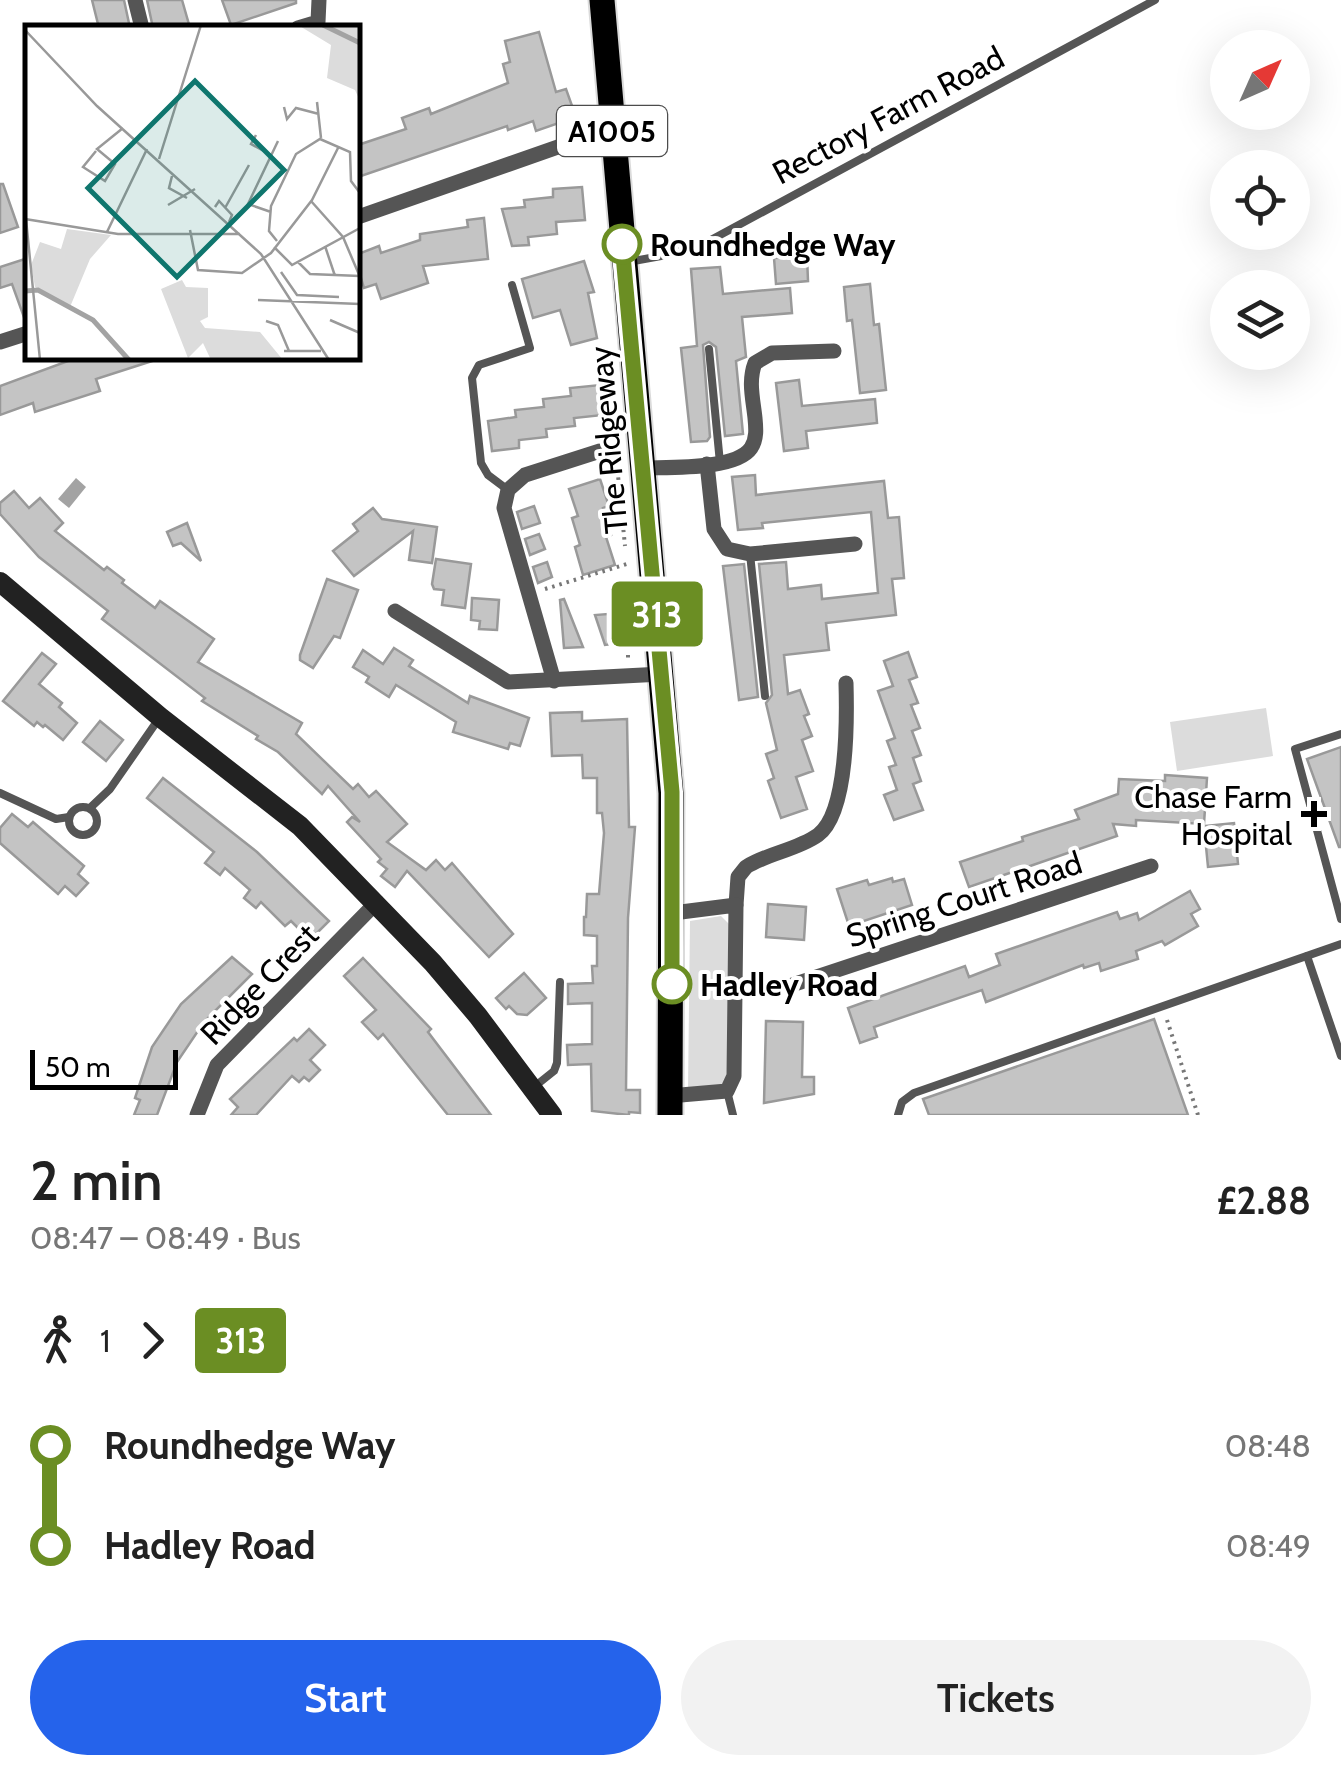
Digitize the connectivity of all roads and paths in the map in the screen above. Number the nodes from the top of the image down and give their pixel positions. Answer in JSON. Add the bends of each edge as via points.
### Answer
{"nodes":[{"id":1,"x":135,"y":0,"type":"edge"},
{"id":2,"x":319,"y":0,"type":"edge"},
{"id":3,"x":602,"y":0,"type":"edge"},
{"id":4,"x":1154,"y":0,"type":"edge"},
{"id":5,"x":141,"y":25,"type":"edge"},
{"id":6,"x":308,"y":25,"type":"edge"},
{"id":7,"x":612,"y":128,"type":"junction"},
{"id":8,"x":360,"y":216,"type":"edge"},
{"id":9,"x":632,"y":262,"type":"junction"},
{"id":10,"x":512,"y":285,"type":"dead end"},
{"id":11,"x":25,"y":334,"type":"edge"},
{"id":12,"x":0,"y":342,"type":"edge"},
{"id":13,"x":710,"y":350,"type":"dead end"},
{"id":14,"x":834,"y":351,"type":"dead end"},
{"id":15,"x":608,"y":452,"type":"joint"},
{"id":16,"x":713,"y":463,"type":"junction"},
{"id":17,"x":644,"y":468,"type":"junction"},
{"id":18,"x":508,"y":490,"type":"junction"},
{"id":19,"x":855,"y":544,"type":"dead end"},
{"id":20,"x":625,"y":546,"type":"dead end"},
{"id":21,"x":750,"y":554,"type":"junction"},
{"id":22,"x":0,"y":582,"type":"edge"},
{"id":23,"x":529,"y":594,"type":"junction"},
{"id":24,"x":396,"y":611,"type":"dead end"},
{"id":25,"x":662,"y":674,"type":"junction"},
{"id":26,"x":629,"y":676,"type":"junction"},
{"id":27,"x":554,"y":681,"type":"junction"},
{"id":28,"x":846,"y":683,"type":"dead end"},
{"id":29,"x":765,"y":696,"type":"dead end"},
{"id":30,"x":160,"y":717,"type":"junction"},
{"id":31,"x":1341,"y":734,"type":"edge"},
{"id":32,"x":0,"y":793,"type":"edge"},
{"id":33,"x":90,"y":808,"type":"junction"},
{"id":34,"x":69,"y":817,"type":"junction"},
{"id":35,"x":1151,"y":866,"type":"dead end"},
{"id":36,"x":377,"y":902,"type":"junction"},
{"id":37,"x":1339,"y":903,"type":"edge"},
{"id":38,"x":736,"y":905,"type":"junction"},
{"id":39,"x":673,"y":913,"type":"junction"},
{"id":40,"x":1341,"y":919,"type":"edge"},
{"id":41,"x":1341,"y":944,"type":"edge"},
{"id":42,"x":1307,"y":956,"type":"junction"},
{"id":43,"x":560,"y":982,"type":"dead end"},
{"id":44,"x":735,"y":987,"type":"junction"},
{"id":45,"x":1162,"y":1006,"type":"junction"},
{"id":46,"x":1341,"y":1056,"type":"edge"},
{"id":47,"x":532,"y":1088,"type":"junction"},
{"id":48,"x":727,"y":1090,"type":"junction"},
{"id":49,"x":670,"y":1105,"type":"edge"},
{"id":50,"x":197,"y":1115,"type":"edge"},
{"id":51,"x":552,"y":1115,"type":"edge"},
{"id":52,"x":733,"y":1115,"type":"edge"},
{"id":53,"x":898,"y":1115,"type":"edge"},
{"id":54,"x":1198,"y":1115,"type":"edge"}],
"edges":[{"from":1,"to":5,"type":"street"},
{"from":2,"to":6,"type":"street","via":[[318,22]]},
{"from":3,"to":7,"type":"main road","name":"The Ridgeway","number":"A1005"},
{"from":4,"to":9,"type":"lane","name":"Rectory Farm Road","via":[[709,240]]},
{"from":7,"to":8,"type":"street"},
{"from":7,"to":9,"type":"main road","name":"The Ridgeway","number":"A1005"},
{"from":9,"to":17,"type":"main road","name":"The Ridgeway","number":"A1005"},
{"from":10,"to":18,"type":"lane","via":[[530,348],[479,365],[472,378],[481,463]]},
{"from":11,"to":12,"type":"street"},
{"from":13,"to":16,"type":"lane"},
{"from":14,"to":16,"type":"street","via":[[772,353],[755,363],[754,443],[742,457]]},
{"from":15,"to":18,"type":"street","via":[[525,475]]},
{"from":15,"to":20,"type":"path"},
{"from":16,"to":17,"type":"street"},
{"from":16,"to":21,"type":"street","via":[[717,538],[726,549]]},
{"from":17,"to":25,"type":"main road","name":"The Ridgeway","number":"A1005"},
{"from":18,"to":23,"type":"street","via":[[504,508]]},
{"from":19,"to":21,"type":"street"},
{"from":21,"to":29,"type":"lane"},
{"from":22,"to":30,"type":"street"},
{"from":23,"to":26,"type":"path","via":[[627,564]]},
{"from":23,"to":27,"type":"street"},
{"from":24,"to":27,"type":"street","via":[[500,679]]},
{"from":25,"to":26,"type":"street"},
{"from":25,"to":39,"type":"main road","name":"The Ridgeway","number":"A1005"},
{"from":26,"to":27,"type":"street"},
{"from":28,"to":38,"type":"street","via":[[846,738],[829,822],[819,834],[746,867],[738,877]]},
{"from":30,"to":33,"type":"lane"},
{"from":30,"to":36,"type":"street","via":[[300,826]]},
{"from":31,"to":37,"type":"lane","via":[[1296,749]]},
{"from":32,"to":34,"type":"lane","via":[[56,819]]},
{"from":33,"to":34,"type":"lane","via":[[77,807]]},
{"from":33,"to":34,"type":"lane","via":[[97,818],[89,834],[76,834]]},
{"from":35,"to":44,"type":"street","name":"Spring Court Road","via":[[783,988]]},
{"from":36,"to":47,"type":"street"},
{"from":36,"to":50,"type":"street","name":"Ridge Crest","via":[[217,1065]]},
{"from":37,"to":40,"type":"lane"},
{"from":38,"to":39,"type":"street"},
{"from":38,"to":44,"type":"street"},
{"from":39,"to":49,"type":"main road","name":"The Ridgeway","number":"A1005"},
{"from":41,"to":42,"type":"lane"},
{"from":42,"to":45,"type":"lane"},
{"from":42,"to":46,"type":"lane"},
{"from":43,"to":47,"type":"lane","via":[[557,1064]]},
{"from":44,"to":48,"type":"street","via":[[734,1076]]},
{"from":45,"to":53,"type":"lane","via":[[914,1092]]},
{"from":45,"to":54,"type":"path"},
{"from":47,"to":51,"type":"street"},
{"from":48,"to":49,"type":"street"},
{"from":48,"to":52,"type":"lane"}]}
